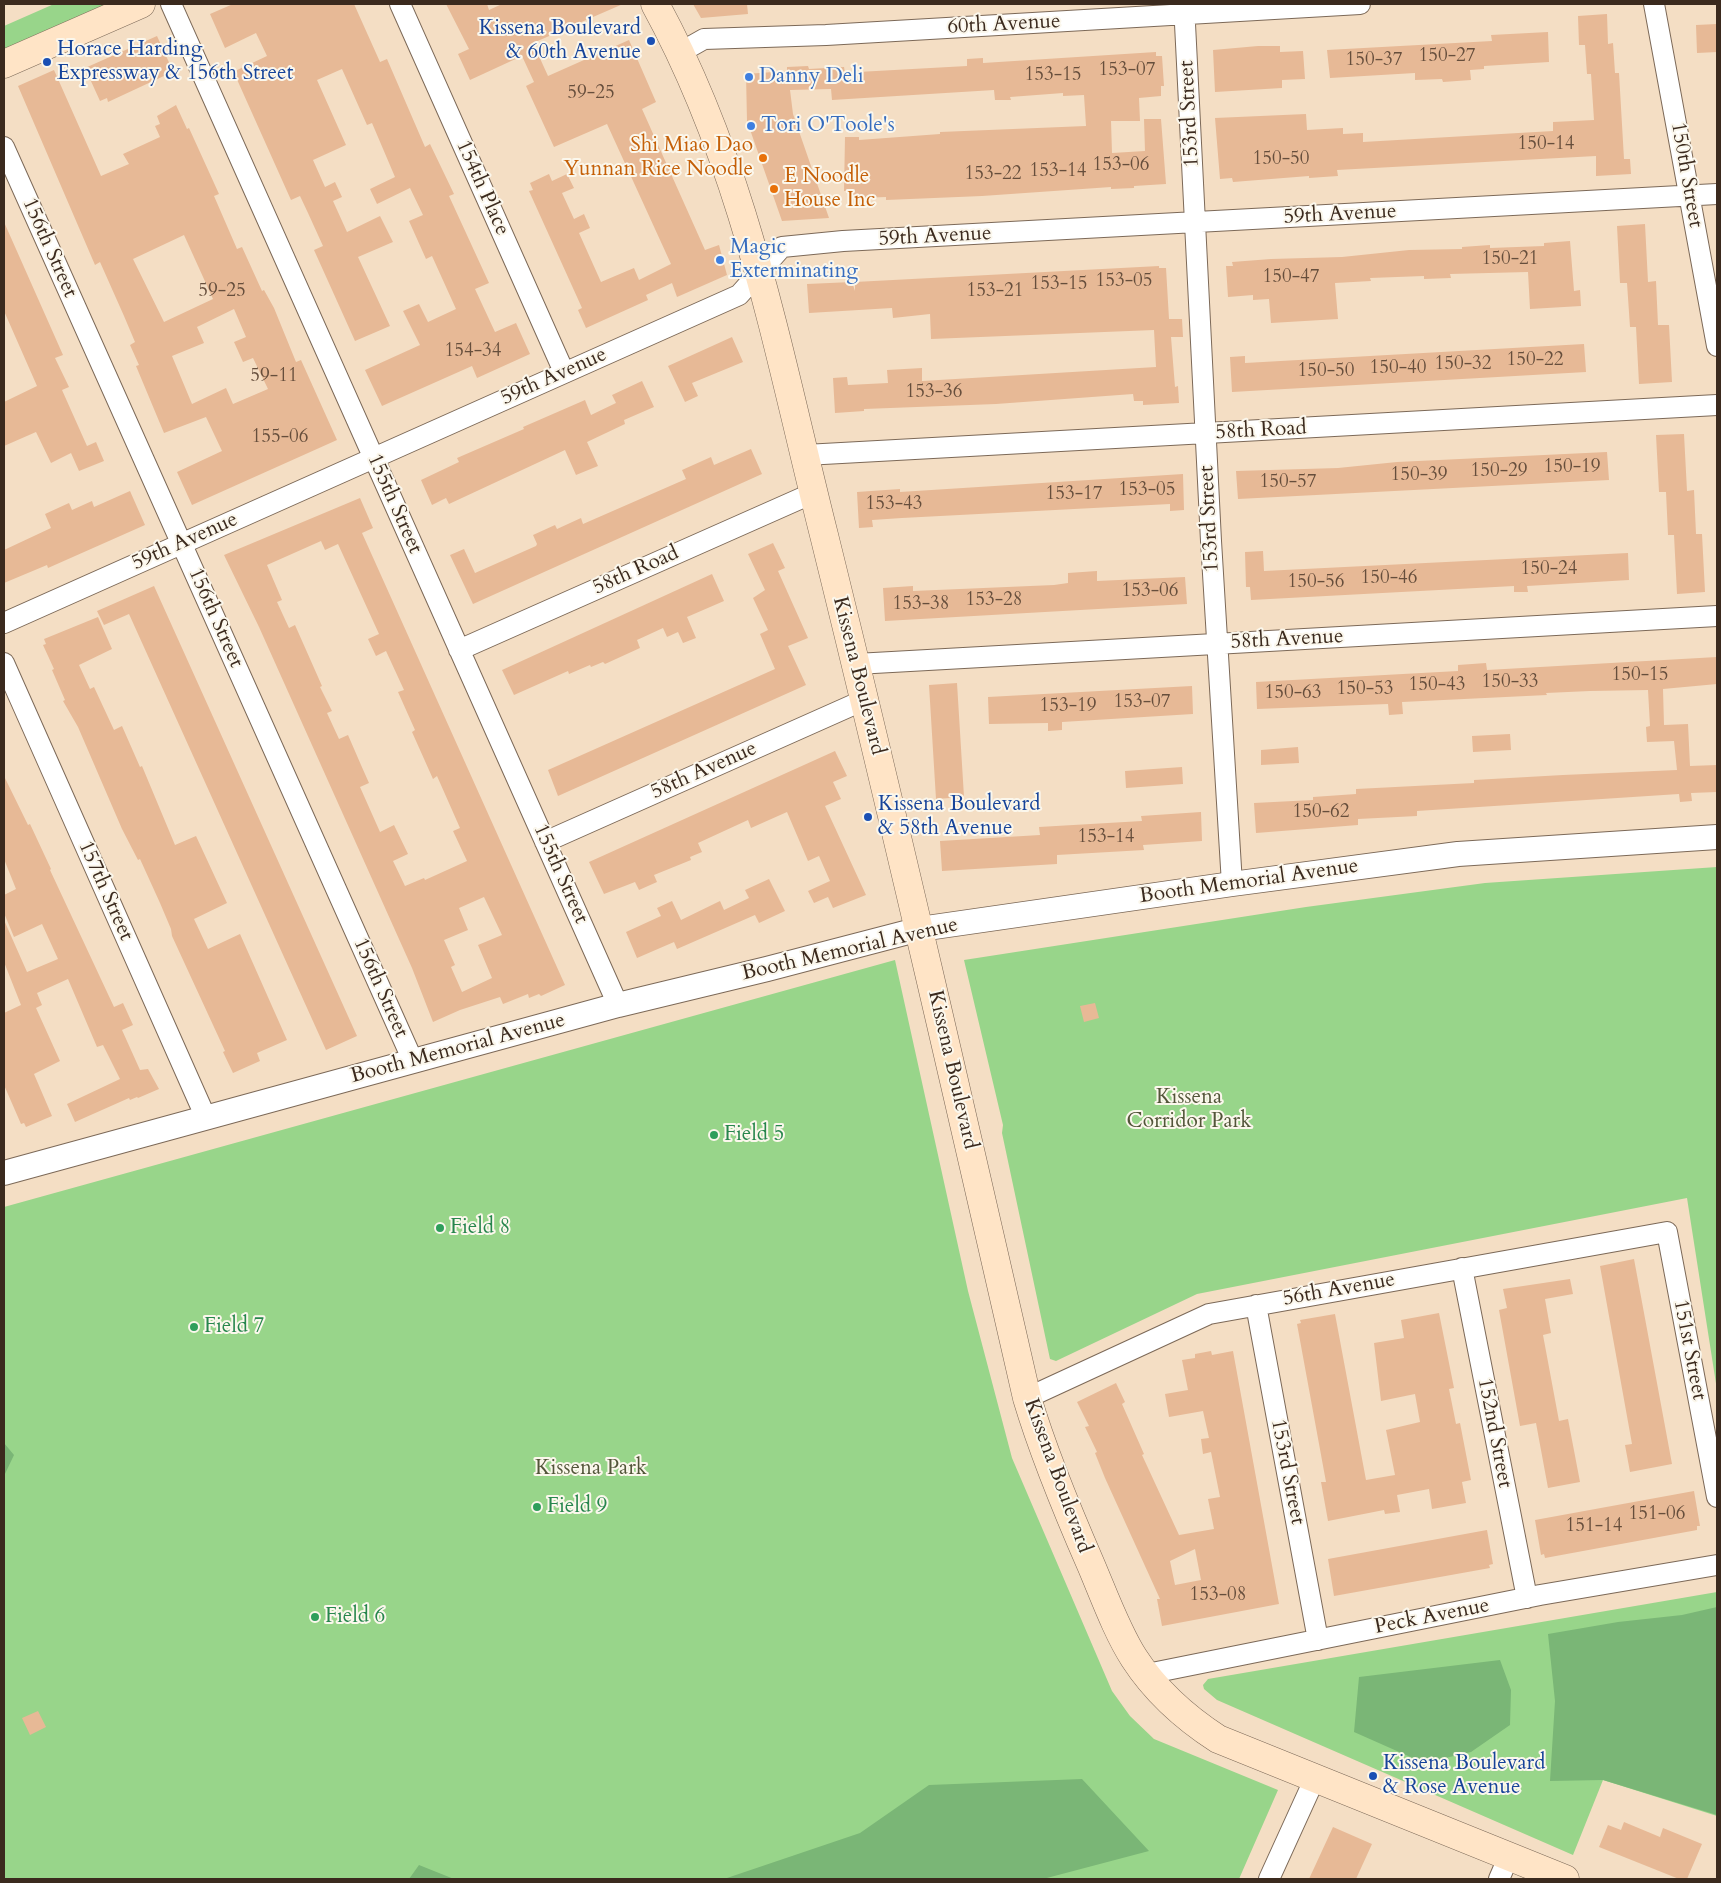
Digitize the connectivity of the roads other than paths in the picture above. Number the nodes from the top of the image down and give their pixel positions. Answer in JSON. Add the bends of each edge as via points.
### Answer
{"nodes":[{"id":1,"x":141,"y":4,"type":"edge"},
{"id":2,"x":171,"y":4,"type":"edge"},
{"id":3,"x":400,"y":4,"type":"edge"},
{"id":4,"x":654,"y":4,"type":"edge"},
{"id":5,"x":1360,"y":4,"type":"edge"},
{"id":6,"x":1654,"y":4,"type":"edge"},
{"id":7,"x":1184,"y":9,"type":"edge"},
{"id":8,"x":681,"y":52,"type":"junction"},
{"id":9,"x":4,"y":64,"type":"edge"},
{"id":10,"x":4,"y":148,"type":"edge"},
{"id":11,"x":1717,"y":194,"type":"edge"},
{"id":12,"x":1690,"y":196,"type":"junction"},
{"id":13,"x":1195,"y":223,"type":"junction"},
{"id":14,"x":759,"y":274,"type":"junction"},
{"id":15,"x":1717,"y":346,"type":"edge"},
{"id":16,"x":564,"y":372,"type":"junction"},
{"id":17,"x":1717,"y":406,"type":"edge"},
{"id":18,"x":1206,"y":434,"type":"junction"},
{"id":19,"x":805,"y":455,"type":"junction"},
{"id":20,"x":373,"y":458,"type":"junction"},
{"id":21,"x":813,"y":493,"type":"junction"},
{"id":22,"x":181,"y":543,"type":"junction"},
{"id":23,"x":1717,"y":616,"type":"edge"},
{"id":24,"x":4,"y":623,"type":"edge"},
{"id":25,"x":1218,"y":644,"type":"junction"},
{"id":26,"x":459,"y":650,"type":"junction"},
{"id":27,"x":4,"y":663,"type":"edge"},
{"id":28,"x":856,"y":664,"type":"junction"},
{"id":29,"x":864,"y":700,"type":"junction"},
{"id":30,"x":1717,"y":837,"type":"edge"},
{"id":31,"x":545,"y":842,"type":"junction"},
{"id":32,"x":1232,"y":884,"type":"junction"},
{"id":33,"x":920,"y":929,"type":"junction"},
{"id":34,"x":618,"y":1005,"type":"junction"},
{"id":35,"x":413,"y":1061,"type":"junction"},
{"id":36,"x":206,"y":1118,"type":"junction"},
{"id":37,"x":4,"y":1173,"type":"edge"},
{"id":38,"x":1667,"y":1232,"type":"joint"},
{"id":39,"x":1462,"y":1268,"type":"junction"},
{"id":40,"x":1256,"y":1305,"type":"junction"},
{"id":41,"x":1027,"y":1398,"type":"junction"},
{"id":42,"x":1717,"y":1497,"type":"edge"},
{"id":43,"x":1717,"y":1565,"type":"edge"},
{"id":44,"x":1527,"y":1598,"type":"junction"},
{"id":45,"x":1318,"y":1640,"type":"junction"},
{"id":46,"x":1147,"y":1674,"type":"junction"},
{"id":47,"x":1314,"y":1778,"type":"junction"},
{"id":48,"x":1504,"y":1868,"type":"edge"},
{"id":49,"x":1269,"y":1879,"type":"edge"},
{"id":50,"x":1565,"y":1879,"type":"edge"}],
"edges":[{"from":1,"to":9,"type":"main road"},
{"from":2,"to":20,"type":"street","name":"155th Street"},
{"from":3,"to":16,"type":"street","name":"154th Place"},
{"from":4,"to":8,"type":"main road","name":"Kissena Boulevard"},
{"from":5,"to":7,"type":"street","name":"60th Avenue"},
{"from":6,"to":12,"type":"street","name":"150th Street"},
{"from":7,"to":8,"type":"street","name":"60th Avenue","via":[[826,35],[704,39]]},
{"from":7,"to":13,"type":"street","name":"153rd Street"},
{"from":8,"to":14,"type":"main road","name":"Kissena Boulevard","via":[[725,160]]},
{"from":10,"to":22,"type":"street","name":"156th Street"},
{"from":11,"to":12,"type":"street","name":"59th Avenue"},
{"from":12,"to":13,"type":"street","name":"59th Avenue"},
{"from":12,"to":15,"type":"street","name":"150th Street"},
{"from":13,"to":14,"type":"street","name":"59th Avenue","via":[[782,247]]},
{"from":13,"to":18,"type":"street","name":"153rd Street"},
{"from":14,"to":16,"type":"street","name":"59th Avenue","via":[[739,295]]},
{"from":14,"to":19,"type":"main road","name":"Kissena Boulevard"},
{"from":16,"to":20,"type":"street","name":"59th Avenue"},
{"from":17,"to":18,"type":"street","name":"58th Road"},
{"from":18,"to":19,"type":"street","name":"58th Road"},
{"from":18,"to":25,"type":"street","name":"153rd Street"},
{"from":19,"to":21,"type":"main road","name":"Kissena Boulevard"},
{"from":20,"to":22,"type":"street","name":"59th Avenue"},
{"from":20,"to":26,"type":"street","name":"155th Street"},
{"from":21,"to":26,"type":"street","name":"58th Road"},
{"from":21,"to":28,"type":"main road","name":"Kissena Boulevard"},
{"from":22,"to":24,"type":"street","name":"59th Avenue"},
{"from":22,"to":35,"type":"street","name":"156th Street"},
{"from":23,"to":25,"type":"street","name":"58th Avenue"},
{"from":25,"to":28,"type":"street","name":"58th Avenue"},
{"from":25,"to":32,"type":"street","name":"153rd Street"},
{"from":26,"to":31,"type":"street","name":"155th Street"},
{"from":27,"to":36,"type":"street","name":"157th Street"},
{"from":28,"to":29,"type":"main road","name":"Kissena Boulevard"},
{"from":29,"to":31,"type":"street","name":"58th Avenue"},
{"from":29,"to":33,"type":"main road","name":"Kissena Boulevard"},
{"from":30,"to":32,"type":"street","name":"Booth Memorial Avenue","via":[[1458,854]]},
{"from":31,"to":34,"type":"street","name":"155th Street"},
{"from":32,"to":33,"type":"street","name":"Booth Memorial Avenue"},
{"from":33,"to":34,"type":"street","name":"Booth Memorial Avenue"},
{"from":33,"to":41,"type":"main road","name":"Kissena Boulevard"},
{"from":34,"to":35,"type":"street","name":"Booth Memorial Avenue"},
{"from":35,"to":36,"type":"street","name":"Booth Memorial Avenue"},
{"from":36,"to":37,"type":"street","name":"Booth Memorial Avenue"},
{"from":38,"to":39,"type":"street","name":"56th Avenue"},
{"from":38,"to":42,"type":"street","name":"151st Street"},
{"from":39,"to":40,"type":"street","name":"56th Avenue"},
{"from":39,"to":44,"type":"street","name":"152nd Street"},
{"from":40,"to":41,"type":"street","name":"56th Avenue","via":[[1209,1314]]},
{"from":40,"to":45,"type":"street","name":"153rd Street"},
{"from":41,"to":46,"type":"main road","name":"Kissena Boulevard","via":[[1040,1441],[1103,1595],[1133,1657]]},
{"from":43,"to":44,"type":"street","name":"Peck Avenue"},
{"from":44,"to":45,"type":"street","name":"Peck Avenue"},
{"from":45,"to":46,"type":"street","name":"Peck Avenue"},
{"from":46,"to":47,"type":"main road","name":"Kissena Boulevard","via":[[1176,1709],[1218,1739]]},
{"from":47,"to":48,"type":"main road","name":"Kissena Boulevard"},
{"from":47,"to":49,"type":"street"},
{"from":48,"to":50,"type":"main road","name":"Kissena Boulevard"}]}
